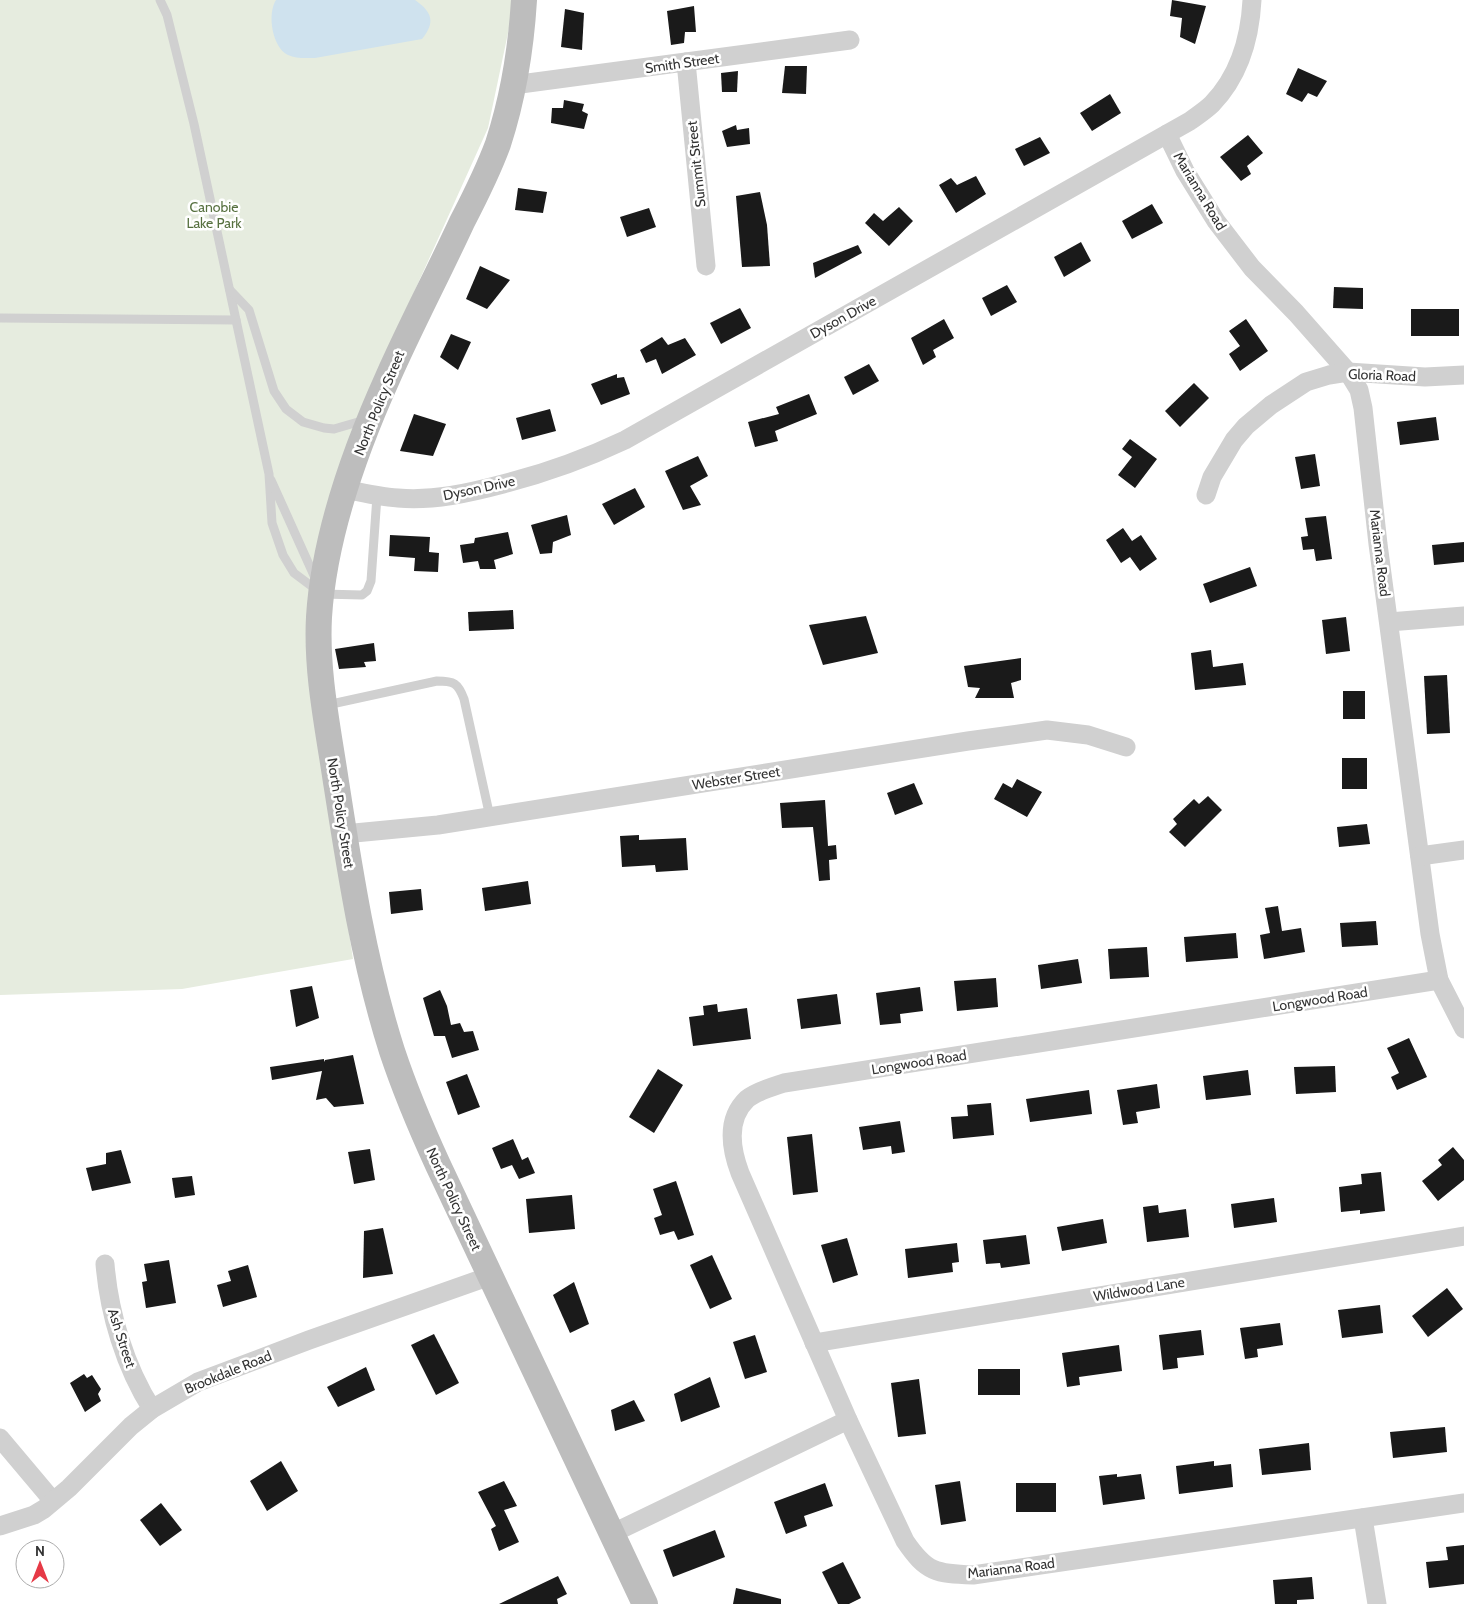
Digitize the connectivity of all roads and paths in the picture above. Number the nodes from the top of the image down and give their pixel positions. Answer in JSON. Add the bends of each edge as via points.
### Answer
{"nodes":[{"id":1,"x":160,"y":0,"type":"edge"},
{"id":2,"x":524,"y":0,"type":"edge"},
{"id":3,"x":1252,"y":0,"type":"edge"},
{"id":4,"x":850,"y":40,"type":"dead end"},
{"id":5,"x":686,"y":62,"type":"junction"},
{"id":6,"x":513,"y":85,"type":"junction"},
{"id":7,"x":1168,"y":134,"type":"junction"},
{"id":8,"x":706,"y":266,"type":"dead end"},
{"id":9,"x":229,"y":289,"type":"junction"},
{"id":10,"x":0,"y":318,"type":"edge"},
{"id":11,"x":236,"y":320,"type":"junction"},
{"id":12,"x":1348,"y":372,"type":"junction"},
{"id":13,"x":1464,"y":375,"type":"edge"},
{"id":14,"x":370,"y":418,"type":"junction"},
{"id":15,"x":269,"y":474,"type":"junction"},
{"id":16,"x":346,"y":489,"type":"junction"},
{"id":17,"x":1206,"y":495,"type":"dead end"},
{"id":18,"x":377,"y":496,"type":"junction"},
{"id":19,"x":322,"y":594,"type":"junction"},
{"id":20,"x":1464,"y":616,"type":"edge"},
{"id":21,"x":1388,"y":622,"type":"junction"},
{"id":22,"x":325,"y":705,"type":"junction"},
{"id":23,"x":1126,"y":746,"type":"dead end"},
{"id":24,"x":490,"y":817,"type":"junction"},
{"id":25,"x":344,"y":834,"type":"junction"},
{"id":26,"x":1464,"y":850,"type":"edge"},
{"id":27,"x":1420,"y":856,"type":"junction"},
{"id":28,"x":1439,"y":980,"type":"junction"},
{"id":29,"x":1464,"y":1030,"type":"edge"},
{"id":30,"x":1464,"y":1236,"type":"edge"},
{"id":31,"x":106,"y":1264,"type":"dead end"},
{"id":32,"x":490,"y":1276,"type":"junction"},
{"id":33,"x":814,"y":1342,"type":"junction"},
{"id":34,"x":152,"y":1409,"type":"junction"},
{"id":35,"x":848,"y":1420,"type":"junction"},
{"id":36,"x":0,"y":1438,"type":"edge"},
{"id":37,"x":54,"y":1501,"type":"junction"},
{"id":38,"x":1464,"y":1503,"type":"edge"},
{"id":39,"x":1363,"y":1518,"type":"junction"},
{"id":40,"x":0,"y":1526,"type":"edge"},
{"id":41,"x":611,"y":1534,"type":"junction"},
{"id":42,"x":645,"y":1604,"type":"edge"},
{"id":43,"x":1376,"y":1604,"type":"edge"}],
"edges":[{"from":1,"to":9,"type":"lane","via":[[184,80]]},
{"from":2,"to":6,"type":"street","name":"North Policy Street"},
{"from":3,"to":7,"type":"street","name":"Dyson Drive","via":[[1241,60],[1228,84],[1212,104]]},
{"from":4,"to":5,"type":"street","name":"Smith Street"},
{"from":5,"to":6,"type":"street","name":"Smith Street"},
{"from":5,"to":8,"type":"street","name":"Summit Street"},
{"from":6,"to":14,"type":"street","name":"North Policy Street","via":[[504,126],[489,166]]},
{"from":7,"to":12,"type":"street","name":"Marianna Road","via":[[1185,171],[1216,221],[1252,268]]},
{"from":7,"to":18,"type":"street","name":"Dyson Drive","via":[[599,452],[546,472],[457,495]]},
{"from":9,"to":11,"type":"lane"},
{"from":9,"to":14,"type":"lane","via":[[249,310],[274,391],[286,409],[303,422],[324,428],[334,429]]},
{"from":10,"to":11,"type":"lane"},
{"from":11,"to":15,"type":"lane"},
{"from":12,"to":13,"type":"street","name":"Gloria Road","via":[[1425,377]]},
{"from":12,"to":17,"type":"street","name":"Gloria Road","via":[[1306,382],[1258,416],[1234,440],[1212,477]]},
{"from":12,"to":21,"type":"street","name":"Marianna Road","via":[[1359,390],[1363,408]]},
{"from":14,"to":16,"type":"street","name":"North Policy Street"},
{"from":15,"to":19,"type":"lane"},
{"from":15,"to":19,"type":"lane","via":[[272,523],[283,555],[294,572]]},
{"from":16,"to":18,"type":"street","name":"Dyson Drive"},
{"from":16,"to":19,"type":"street","name":"North Policy Street","via":[[330,545]]},
{"from":18,"to":19,"type":"lane","via":[[367,591],[362,596]]},
{"from":19,"to":22,"type":"street","name":"North Policy Street","via":[[319,643]]},
{"from":20,"to":21,"type":"street"},
{"from":21,"to":27,"type":"street","name":"Marianna Road"},
{"from":22,"to":24,"type":"lane","via":[[437,681],[455,683],[464,699]]},
{"from":22,"to":25,"type":"street","name":"North Policy Street"},
{"from":23,"to":24,"type":"street","name":"Webster Street","via":[[1088,735],[1047,730]]},
{"from":24,"to":25,"type":"street","name":"Webster Street","via":[[404,830]]},
{"from":25,"to":32,"type":"street","name":"North Policy Street","via":[[354,900],[393,1054],[422,1129]]},
{"from":26,"to":27,"type":"street"},
{"from":27,"to":28,"type":"street","name":"Marianna Road"},
{"from":28,"to":29,"type":"street","name":"Marianna Road"},
{"from":28,"to":33,"type":"street","name":"Longwood Road","via":[[784,1083],[748,1099],[736,1115],[731,1134],[733,1154]]},
{"from":30,"to":33,"type":"street","name":"Wildwood Lane"},
{"from":31,"to":34,"type":"street","name":"Ash Street","via":[[115,1323],[135,1377]]},
{"from":32,"to":34,"type":"street","name":"Brookdale Road","via":[[226,1371],[178,1392]]},
{"from":32,"to":41,"type":"street","name":"North Policy Street"},
{"from":33,"to":35,"type":"street","name":"Longwood Road"},
{"from":34,"to":37,"type":"street","name":"Brookdale Road"},
{"from":35,"to":39,"type":"street","name":"Marianna Road","via":[[905,1541],[917,1558],[934,1571],[953,1575],[973,1575]]},
{"from":35,"to":41,"type":"street"},
{"from":36,"to":37,"type":"street"},
{"from":37,"to":40,"type":"street","name":"Brookdale Road","via":[[34,1515]]},
{"from":38,"to":39,"type":"street","name":"Marianna Road"},
{"from":39,"to":43,"type":"street"},
{"from":41,"to":42,"type":"street","name":"North Policy Street"}]}
